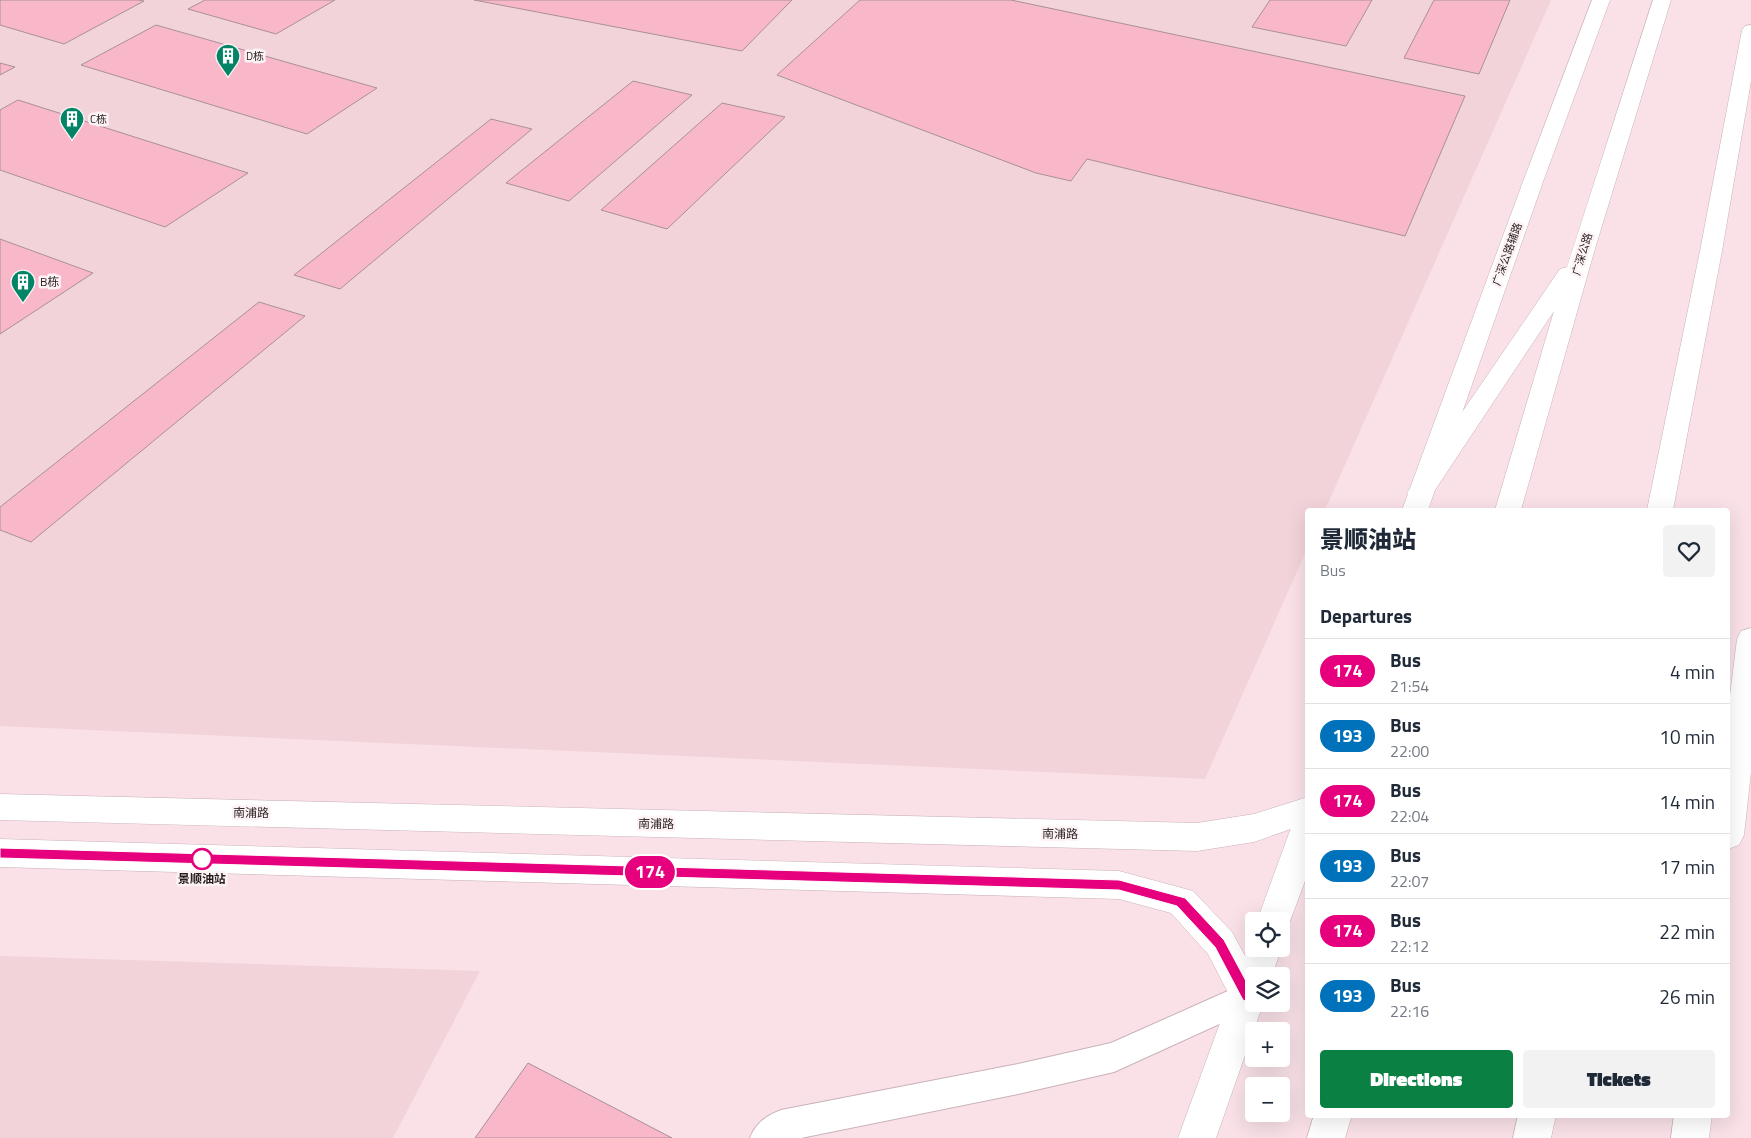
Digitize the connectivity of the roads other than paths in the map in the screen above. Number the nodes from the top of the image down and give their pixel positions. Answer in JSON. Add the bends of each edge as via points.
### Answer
{"nodes":[{"id":1,"x":1602,"y":0,"type":"edge"},
{"id":2,"x":1662,"y":0,"type":"edge"},
{"id":3,"x":1751,"y":30,"type":"edge"},
{"id":4,"x":1751,"y":98,"type":"edge"},
{"id":5,"x":1735,"y":121,"type":"junction"},
{"id":6,"x":1583,"y":252,"type":"junction"},
{"id":7,"x":1673,"y":448,"type":"junction"},
{"id":8,"x":1417,"y":502,"type":"edge"},
{"id":9,"x":1509,"y":508,"type":"edge"},
{"id":10,"x":1660,"y":508,"type":"edge"},
{"id":11,"x":1677,"y":508,"type":"edge"},
{"id":12,"x":1751,"y":639,"type":"edge"},
{"id":13,"x":0,"y":807,"type":"edge"},
{"id":14,"x":1305,"y":811,"type":"edge"},
{"id":15,"x":1730,"y":818,"type":"edge"},
{"id":16,"x":1305,"y":833,"type":"edge"},
{"id":17,"x":0,"y":853,"type":"edge"},
{"id":18,"x":1277,"y":912,"type":"edge"},
{"id":19,"x":1245,"y":975,"type":"edge"},
{"id":20,"x":1245,"y":988,"type":"edge"},
{"id":21,"x":1245,"y":1004,"type":"edge"},
{"id":22,"x":1332,"y":1118,"type":"edge"},
{"id":23,"x":1536,"y":1118,"type":"edge"},
{"id":24,"x":1693,"y":1118,"type":"edge"},
{"id":25,"x":766,"y":1138,"type":"edge"},
{"id":26,"x":1197,"y":1138,"type":"edge"},
{"id":27,"x":1326,"y":1138,"type":"edge"},
{"id":28,"x":1532,"y":1138,"type":"edge"},
{"id":29,"x":1690,"y":1138,"type":"edge"}],
"edges":[{"from":1,"to":8,"type":"main road","name":"广深公路辅路"},
{"from":2,"to":6,"type":"main road","name":"广深公路"},
{"from":3,"to":5,"type":"main road"},
{"from":4,"to":5,"type":"main road"},
{"from":5,"to":7,"type":"main road"},
{"from":6,"to":8,"type":"main road"},
{"from":6,"to":9,"type":"main road","name":"广深公路"},
{"from":7,"to":10,"type":"main road"},
{"from":7,"to":11,"type":"main road"},
{"from":12,"to":15,"type":"main road"},
{"from":13,"to":14,"type":"main road","name":"南浦路","via":[[1197,837],[1254,828]]},
{"from":16,"to":18,"type":"main road"},
{"from":17,"to":19,"type":"main road","via":[[1119,885],[1181,902]]},
{"from":20,"to":25,"type":"lane","via":[[1114,1057],[781,1126]]},
{"from":21,"to":26,"type":"main road"},
{"from":22,"to":27,"type":"main road"},
{"from":23,"to":28,"type":"main road"},
{"from":24,"to":29,"type":"main road"}]}
